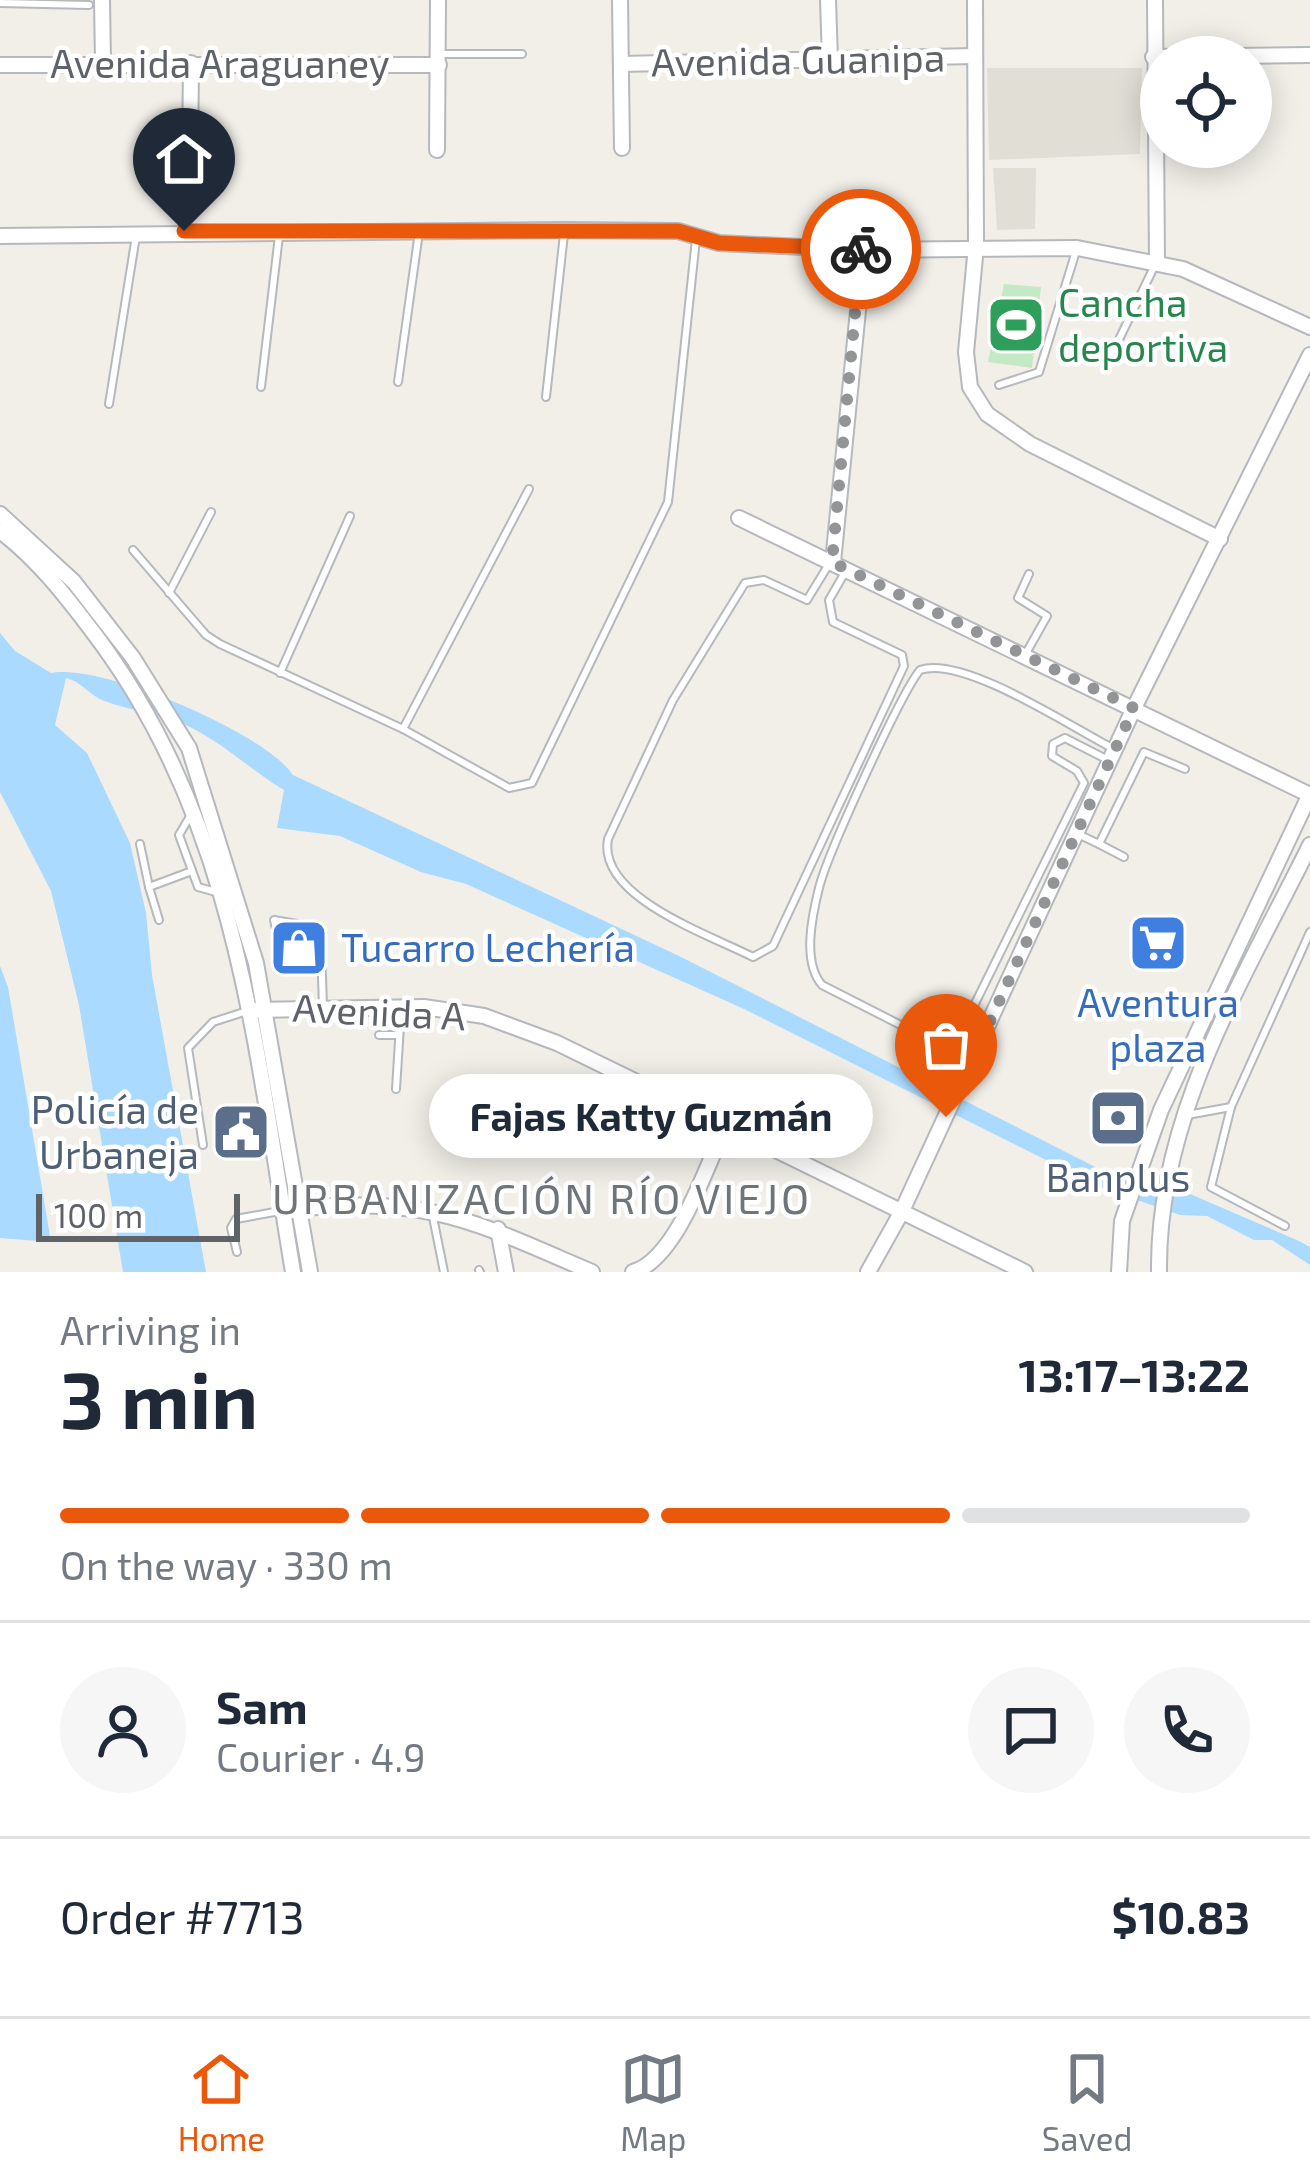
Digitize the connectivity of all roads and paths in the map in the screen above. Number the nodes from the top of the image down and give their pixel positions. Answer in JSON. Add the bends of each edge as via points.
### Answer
{"nodes":[{"id":1,"x":438,"y":0,"type":"edge"},
{"id":2,"x":620,"y":0,"type":"edge"},
{"id":3,"x":829,"y":0,"type":"edge"},
{"id":4,"x":975,"y":0,"type":"edge"},
{"id":5,"x":1155,"y":0,"type":"edge"},
{"id":6,"x":36,"y":2,"type":"edge"},
{"id":7,"x":95,"y":2,"type":"edge"},
{"id":8,"x":0,"y":3,"type":"edge"},
{"id":9,"x":1154,"y":36,"type":"edge"},
{"id":10,"x":522,"y":54,"type":"dead end"},
{"id":11,"x":1272,"y":55,"type":"edge"},
{"id":12,"x":1310,"y":55,"type":"edge"},
{"id":13,"x":974,"y":56,"type":"junction"},
{"id":14,"x":439,"y":59,"type":"junction"},
{"id":15,"x":830,"y":60,"type":"junction"},
{"id":16,"x":103,"y":63,"type":"junction"},
{"id":17,"x":190,"y":64,"type":"junction"},
{"id":18,"x":621,"y":64,"type":"junction"},
{"id":19,"x":0,"y":65,"type":"edge"},
{"id":20,"x":622,"y":148,"type":"dead end"},
{"id":21,"x":437,"y":150,"type":"dead end"},
{"id":22,"x":190,"y":160,"type":"dead end"},
{"id":23,"x":1155,"y":168,"type":"edge"},
{"id":24,"x":564,"y":230,"type":"junction"},
{"id":25,"x":136,"y":231,"type":"junction"},
{"id":26,"x":280,"y":232,"type":"junction"},
{"id":27,"x":419,"y":232,"type":"junction"},
{"id":28,"x":1,"y":234,"type":"edge"},
{"id":29,"x":696,"y":238,"type":"junction"},
{"id":30,"x":976,"y":246,"type":"junction"},
{"id":31,"x":1077,"y":248,"type":"junction"},
{"id":32,"x":864,"y":250,"type":"junction"},
{"id":33,"x":1157,"y":261,"type":"junction"},
{"id":34,"x":1310,"y":327,"type":"edge"},
{"id":35,"x":1310,"y":355,"type":"edge"},
{"id":36,"x":1111,"y":356,"type":"dead end"},
{"id":37,"x":398,"y":382,"type":"dead end"},
{"id":38,"x":999,"y":385,"type":"dead end"},
{"id":39,"x":261,"y":387,"type":"dead end"},
{"id":40,"x":546,"y":397,"type":"dead end"},
{"id":41,"x":109,"y":404,"type":"dead end"},
{"id":42,"x":529,"y":489,"type":"dead end"},
{"id":43,"x":212,"y":512,"type":"dead end"},
{"id":44,"x":0,"y":514,"type":"edge"},
{"id":45,"x":350,"y":516,"type":"dead end"},
{"id":46,"x":739,"y":518,"type":"dead end"},
{"id":47,"x":0,"y":531,"type":"edge"},
{"id":48,"x":1220,"y":539,"type":"junction"},
{"id":49,"x":133,"y":550,"type":"dead end"},
{"id":50,"x":837,"y":564,"type":"junction"},
{"id":51,"x":1029,"y":574,"type":"dead end"},
{"id":52,"x":170,"y":593,"type":"junction"},
{"id":53,"x":1025,"y":655,"type":"junction"},
{"id":54,"x":280,"y":673,"type":"junction"},
{"id":55,"x":1134,"y":708,"type":"junction"},
{"id":56,"x":403,"y":729,"type":"junction"},
{"id":57,"x":1113,"y":755,"type":"junction"},
{"id":58,"x":1185,"y":769,"type":"dead end"},
{"id":59,"x":1310,"y":794,"type":"edge"},
{"id":60,"x":192,"y":815,"type":"junction"},
{"id":61,"x":1076,"y":834,"type":"junction"},
{"id":62,"x":140,"y":844,"type":"dead end"},
{"id":63,"x":1099,"y":844,"type":"junction"},
{"id":64,"x":1310,"y":845,"type":"edge"},
{"id":65,"x":1124,"y":857,"type":"dead end"},
{"id":66,"x":192,"y":871,"type":"junction"},
{"id":67,"x":149,"y":886,"type":"junction"},
{"id":68,"x":223,"y":893,"type":"junction"},
{"id":69,"x":159,"y":920,"type":"dead end"},
{"id":70,"x":297,"y":924,"type":"dead end"},
{"id":71,"x":1310,"y":932,"type":"edge"},
{"id":72,"x":323,"y":1006,"type":"junction"},
{"id":73,"x":401,"y":1006,"type":"junction"},
{"id":74,"x":259,"y":1009,"type":"junction"},
{"id":75,"x":379,"y":1034,"type":"dead end"},
{"id":76,"x":399,"y":1035,"type":"junction"},
{"id":77,"x":396,"y":1089,"type":"dead end"},
{"id":78,"x":1231,"y":1107,"type":"junction"},
{"id":79,"x":1183,"y":1115,"type":"junction"},
{"id":80,"x":726,"y":1124,"type":"junction"},
{"id":81,"x":203,"y":1144,"type":"dead end"},
{"id":82,"x":431,"y":1208,"type":"junction"},
{"id":83,"x":292,"y":1209,"type":"junction"},
{"id":84,"x":901,"y":1213,"type":"junction"},
{"id":85,"x":1285,"y":1226,"type":"dead end"},
{"id":86,"x":499,"y":1229,"type":"junction"},
{"id":87,"x":237,"y":1252,"type":"dead end"},
{"id":88,"x":293,"y":1272,"type":"edge"},
{"id":89,"x":310,"y":1272,"type":"edge"},
{"id":90,"x":444,"y":1272,"type":"edge"},
{"id":91,"x":506,"y":1272,"type":"edge"},
{"id":92,"x":592,"y":1272,"type":"edge"},
{"id":93,"x":633,"y":1272,"type":"edge"},
{"id":94,"x":868,"y":1272,"type":"edge"},
{"id":95,"x":1025,"y":1272,"type":"edge"},
{"id":96,"x":1118,"y":1272,"type":"edge"},
{"id":97,"x":1159,"y":1272,"type":"edge"}],
"edges":[{"from":1,"to":14,"type":"street"},
{"from":2,"to":18,"type":"street"},
{"from":3,"to":15,"type":"street"},
{"from":4,"to":13,"type":"street"},
{"from":5,"to":9,"type":"street"},
{"from":6,"to":7,"type":"lane"},
{"from":6,"to":8,"type":"lane"},
{"from":7,"to":16,"type":"street"},
{"from":10,"to":14,"type":"lane"},
{"from":11,"to":12,"type":"street"},
{"from":13,"to":15,"type":"street","name":"Avenida Guanipa"},
{"from":13,"to":30,"type":"street"},
{"from":14,"to":17,"type":"street","name":"Avenida Araguaney"},
{"from":14,"to":21,"type":"street"},
{"from":15,"to":18,"type":"street","name":"Avenida Guanipa"},
{"from":16,"to":17,"type":"street","name":"Avenida Araguaney"},
{"from":16,"to":19,"type":"street","name":"Avenida Araguaney"},
{"from":17,"to":22,"type":"street"},
{"from":18,"to":20,"type":"street"},
{"from":23,"to":33,"type":"street"},
{"from":24,"to":27,"type":"street"},
{"from":24,"to":29,"type":"street"},
{"from":24,"to":40,"type":"lane"},
{"from":25,"to":26,"type":"street"},
{"from":25,"to":28,"type":"street"},
{"from":25,"to":41,"type":"lane"},
{"from":26,"to":27,"type":"street"},
{"from":26,"to":39,"type":"lane"},
{"from":27,"to":37,"type":"lane"},
{"from":29,"to":32,"type":"street"},
{"from":29,"to":56,"type":"lane","via":[[668,502],[532,783],[508,788]]},
{"from":30,"to":31,"type":"street"},
{"from":30,"to":32,"type":"street"},
{"from":30,"to":48,"type":"street","via":[[966,369],[987,414],[1030,444]]},
{"from":31,"to":33,"type":"street"},
{"from":31,"to":38,"type":"lane","via":[[1039,372]]},
{"from":32,"to":50,"type":"street"},
{"from":33,"to":34,"type":"street"},
{"from":33,"to":36,"type":"lane"},
{"from":35,"to":48,"type":"street"},
{"from":42,"to":56,"type":"lane"},
{"from":43,"to":52,"type":"lane"},
{"from":44,"to":74,"type":"street","via":[[74,582],[189,748]]},
{"from":45,"to":54,"type":"lane"},
{"from":46,"to":50,"type":"street"},
{"from":47,"to":60,"type":"street","via":[[116,662],[164,745]]},
{"from":48,"to":55,"type":"street"},
{"from":49,"to":52,"type":"lane"},
{"from":50,"to":50,"type":"lane","via":[[807,600],[764,580],[745,584],[674,700],[608,838],[607,861],[621,884],[754,957],[773,946],[904,666],[902,655],[833,622]]},
{"from":50,"to":53,"type":"street"},
{"from":51,"to":53,"type":"lane","via":[[1018,598],[1047,616]]},
{"from":52,"to":54,"type":"lane","via":[[206,635]]},
{"from":53,"to":55,"type":"street"},
{"from":54,"to":56,"type":"lane"},
{"from":55,"to":57,"type":"street"},
{"from":55,"to":59,"type":"street"},
{"from":57,"to":57,"type":"lane","via":[[970,675],[920,670],[822,879],[813,975],[938,1044],[957,1040],[1084,784],[1052,757],[1053,744],[1065,738]]},
{"from":57,"to":61,"type":"street"},
{"from":58,"to":63,"type":"lane","via":[[1144,752]]},
{"from":59,"to":96,"type":"street","via":[[1139,1166]]},
{"from":60,"to":66,"type":"lane","via":[[179,832]]},
{"from":60,"to":68,"type":"street"},
{"from":61,"to":63,"type":"lane"},
{"from":61,"to":84,"type":"street"},
{"from":62,"to":67,"type":"lane"},
{"from":63,"to":65,"type":"lane"},
{"from":64,"to":79,"type":"street"},
{"from":66,"to":67,"type":"lane"},
{"from":66,"to":68,"type":"lane","via":[[203,891]]},
{"from":67,"to":69,"type":"lane"},
{"from":68,"to":74,"type":"street"},
{"from":70,"to":72,"type":"lane","via":[[274,920],[281,953],[321,948]]},
{"from":71,"to":78,"type":"lane"},
{"from":72,"to":73,"type":"street","name":"Avenida A"},
{"from":72,"to":74,"type":"street","name":"Avenida A"},
{"from":73,"to":76,"type":"lane"},
{"from":73,"to":80,"type":"street","name":"Avenida A","via":[[502,1023]]},
{"from":74,"to":81,"type":"lane","via":[[214,1022],[188,1048]]},
{"from":74,"to":83,"type":"street"},
{"from":75,"to":76,"type":"lane"},
{"from":76,"to":77,"type":"lane"},
{"from":78,"to":79,"type":"lane"},
{"from":78,"to":85,"type":"lane","via":[[1211,1187]]},
{"from":79,"to":97,"type":"street","via":[[1158,1218]]},
{"from":80,"to":84,"type":"street","name":"Avenida A"},
{"from":80,"to":93,"type":"street","via":[[671,1242]]},
{"from":82,"to":83,"type":"street"},
{"from":82,"to":86,"type":"street"},
{"from":82,"to":90,"type":"lane"},
{"from":83,"to":87,"type":"lane","via":[[236,1219]]},
{"from":83,"to":88,"type":"street"},
{"from":83,"to":89,"type":"street"},
{"from":84,"to":94,"type":"street"},
{"from":84,"to":95,"type":"street","name":"Avenida A"},
{"from":86,"to":91,"type":"street"},
{"from":86,"to":92,"type":"street"}]}
